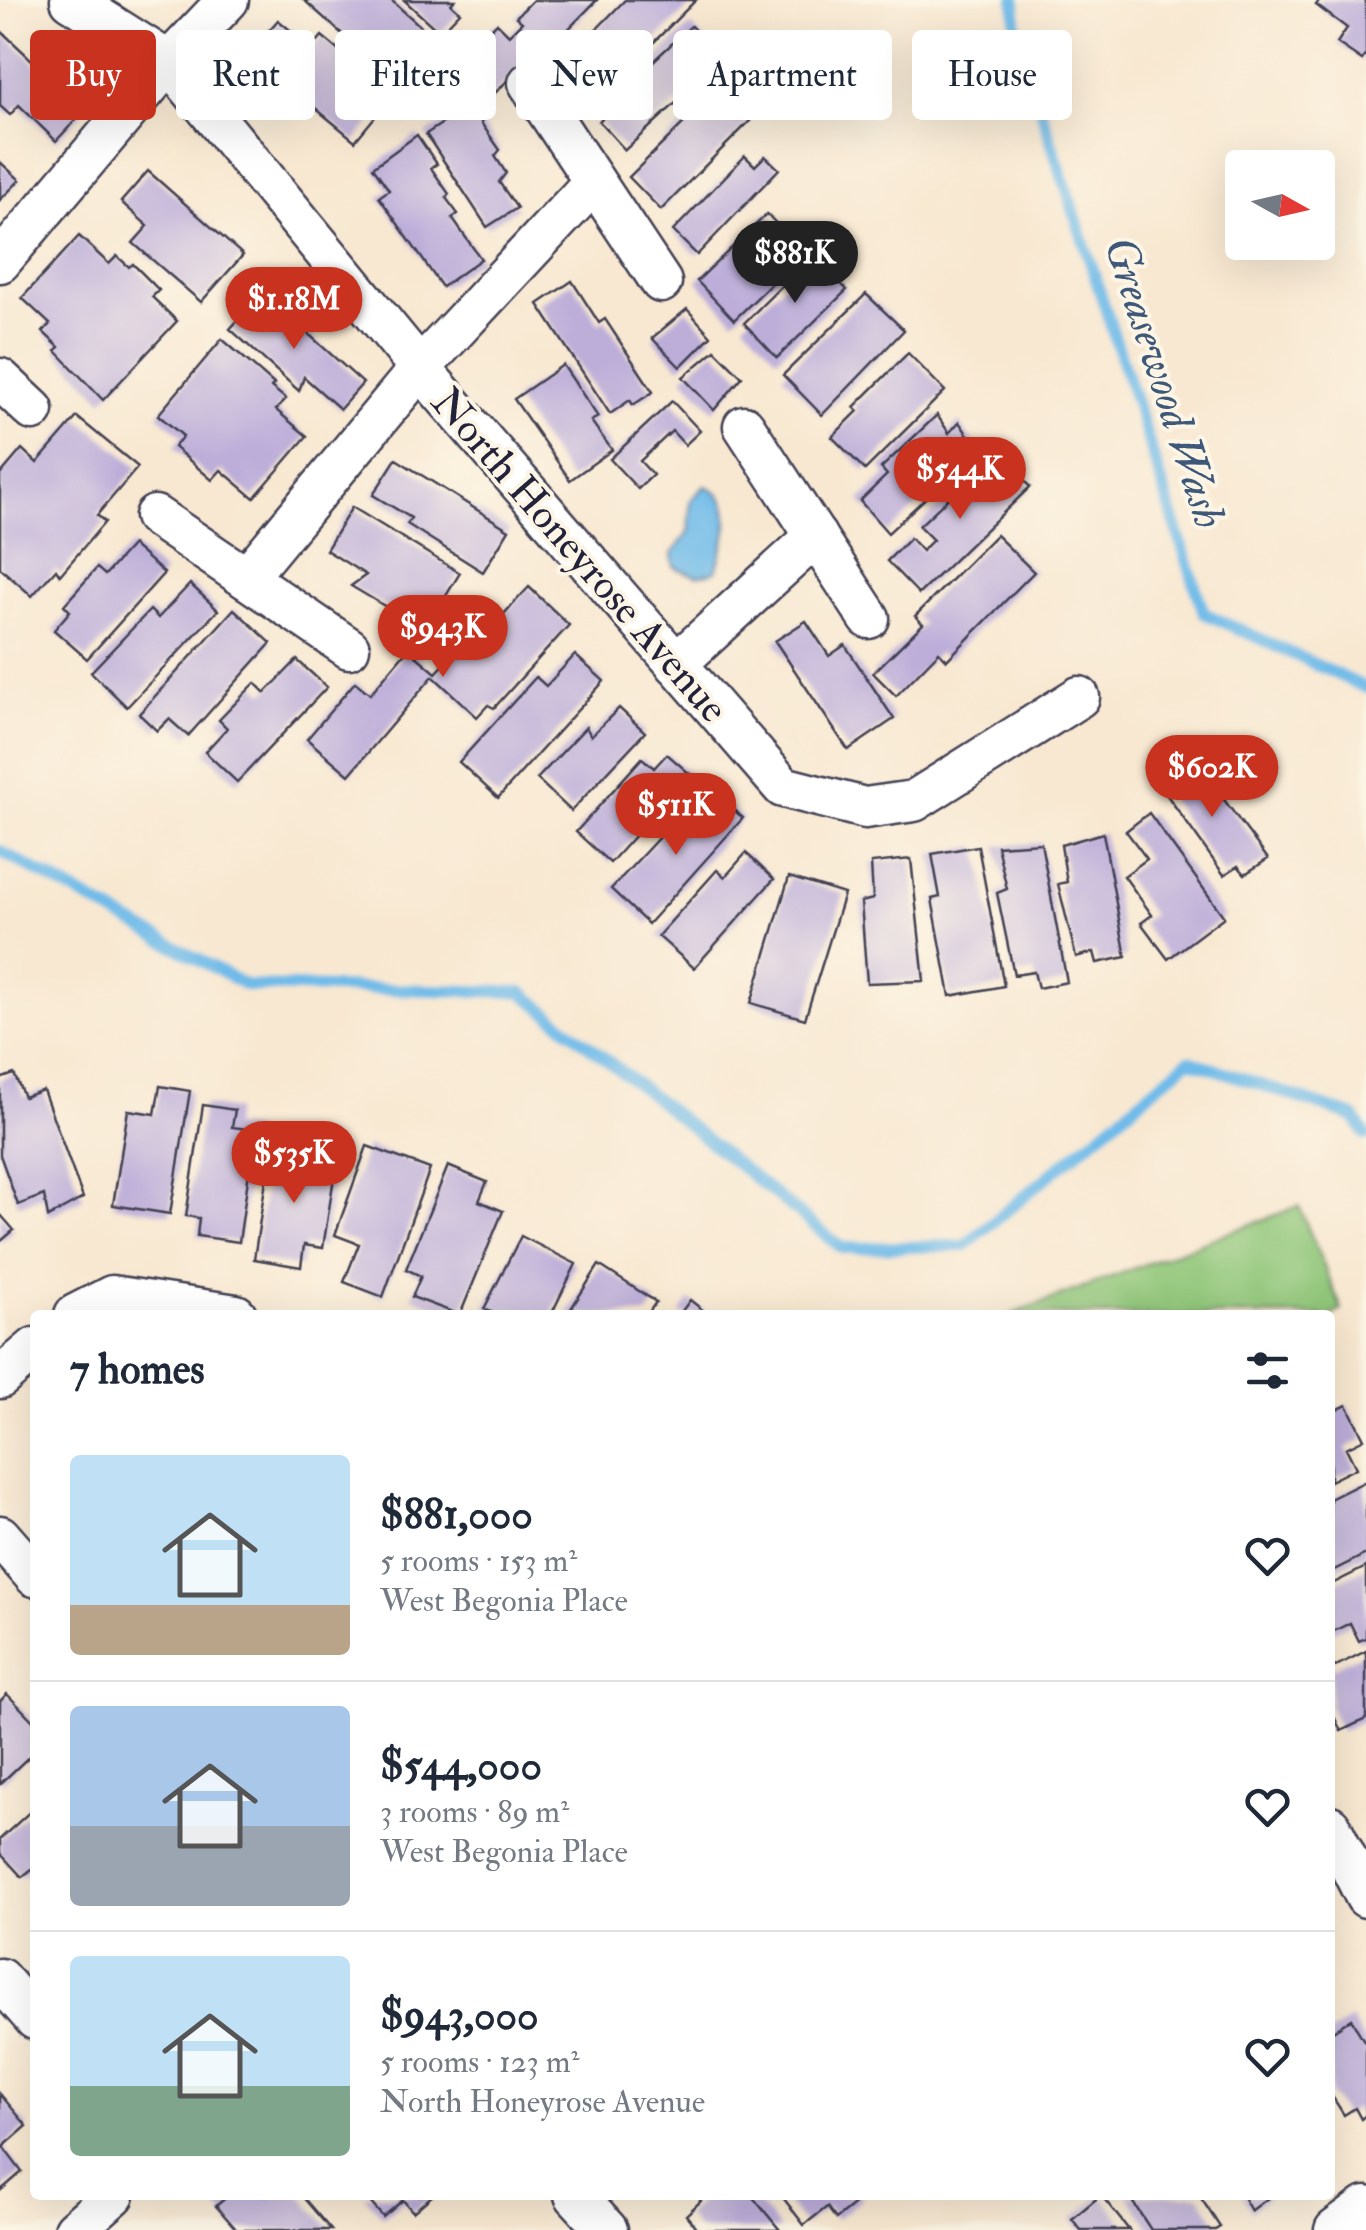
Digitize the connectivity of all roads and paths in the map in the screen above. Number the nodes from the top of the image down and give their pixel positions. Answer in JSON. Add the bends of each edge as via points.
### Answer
{"nodes":[{"id":1,"x":71,"y":0,"type":"edge"},
{"id":2,"x":228,"y":0,"type":"edge"},
{"id":3,"x":169,"y":62,"type":"junction"},
{"id":4,"x":553,"y":120,"type":"edge"},
{"id":5,"x":594,"y":182,"type":"junction"},
{"id":6,"x":0,"y":262,"type":"edge"},
{"id":7,"x":661,"y":282,"type":"dead end"},
{"id":8,"x":420,"y":368,"type":"junction"},
{"id":9,"x":0,"y":380,"type":"edge"},
{"id":10,"x":33,"y":410,"type":"dead end"},
{"id":11,"x":744,"y":426,"type":"dead end"},
{"id":12,"x":156,"y":516,"type":"dead end"},
{"id":13,"x":816,"y":536,"type":"junction"},
{"id":14,"x":246,"y":578,"type":"junction"},
{"id":15,"x":869,"y":618,"type":"dead end"},
{"id":16,"x":349,"y":648,"type":"dead end"},
{"id":17,"x":676,"y":664,"type":"junction"},
{"id":18,"x":1079,"y":697,"type":"dead end"},
{"id":19,"x":82,"y":1310,"type":"edge"},
{"id":20,"x":212,"y":1310,"type":"edge"},
{"id":21,"x":30,"y":1352,"type":"edge"},
{"id":22,"x":0,"y":1378,"type":"edge"},
{"id":23,"x":0,"y":1536,"type":"edge"},
{"id":24,"x":30,"y":1570,"type":"edge"},
{"id":25,"x":1335,"y":1836,"type":"edge"},
{"id":26,"x":1366,"y":1897,"type":"edge"},
{"id":27,"x":0,"y":1979,"type":"edge"},
{"id":28,"x":30,"y":2013,"type":"edge"},
{"id":29,"x":108,"y":2200,"type":"edge"},
{"id":30,"x":579,"y":2200,"type":"edge"},
{"id":31,"x":1366,"y":2207,"type":"edge"},
{"id":32,"x":74,"y":2230,"type":"edge"},
{"id":33,"x":606,"y":2230,"type":"edge"},
{"id":34,"x":1335,"y":2230,"type":"edge"}],
"edges":[{"from":1,"to":3,"type":"street","name":"North Honeyrose Avenue"},
{"from":2,"to":3,"type":"street"},
{"from":3,"to":6,"type":"street"},
{"from":3,"to":8,"type":"street","name":"North Honeyrose Avenue"},
{"from":4,"to":5,"type":"street"},
{"from":5,"to":7,"type":"street"},
{"from":5,"to":8,"type":"street"},
{"from":8,"to":14,"type":"street"},
{"from":8,"to":17,"type":"street","name":"North Honeyrose Avenue"},
{"from":9,"to":10,"type":"street"},
{"from":11,"to":13,"type":"street"},
{"from":12,"to":14,"type":"street"},
{"from":13,"to":15,"type":"street"},
{"from":13,"to":17,"type":"street"},
{"from":14,"to":16,"type":"street"},
{"from":17,"to":18,"type":"street","name":"North Honeyrose Avenue","via":[[783,787],[865,808],[914,801]]},
{"from":19,"to":20,"type":"street","via":[[110,1289]]},
{"from":21,"to":22,"type":"street"},
{"from":23,"to":24,"type":"street"},
{"from":25,"to":26,"type":"street"},
{"from":27,"to":28,"type":"street"},
{"from":29,"to":32,"type":"street"},
{"from":30,"to":33,"type":"street"},
{"from":31,"to":34,"type":"street"}]}
